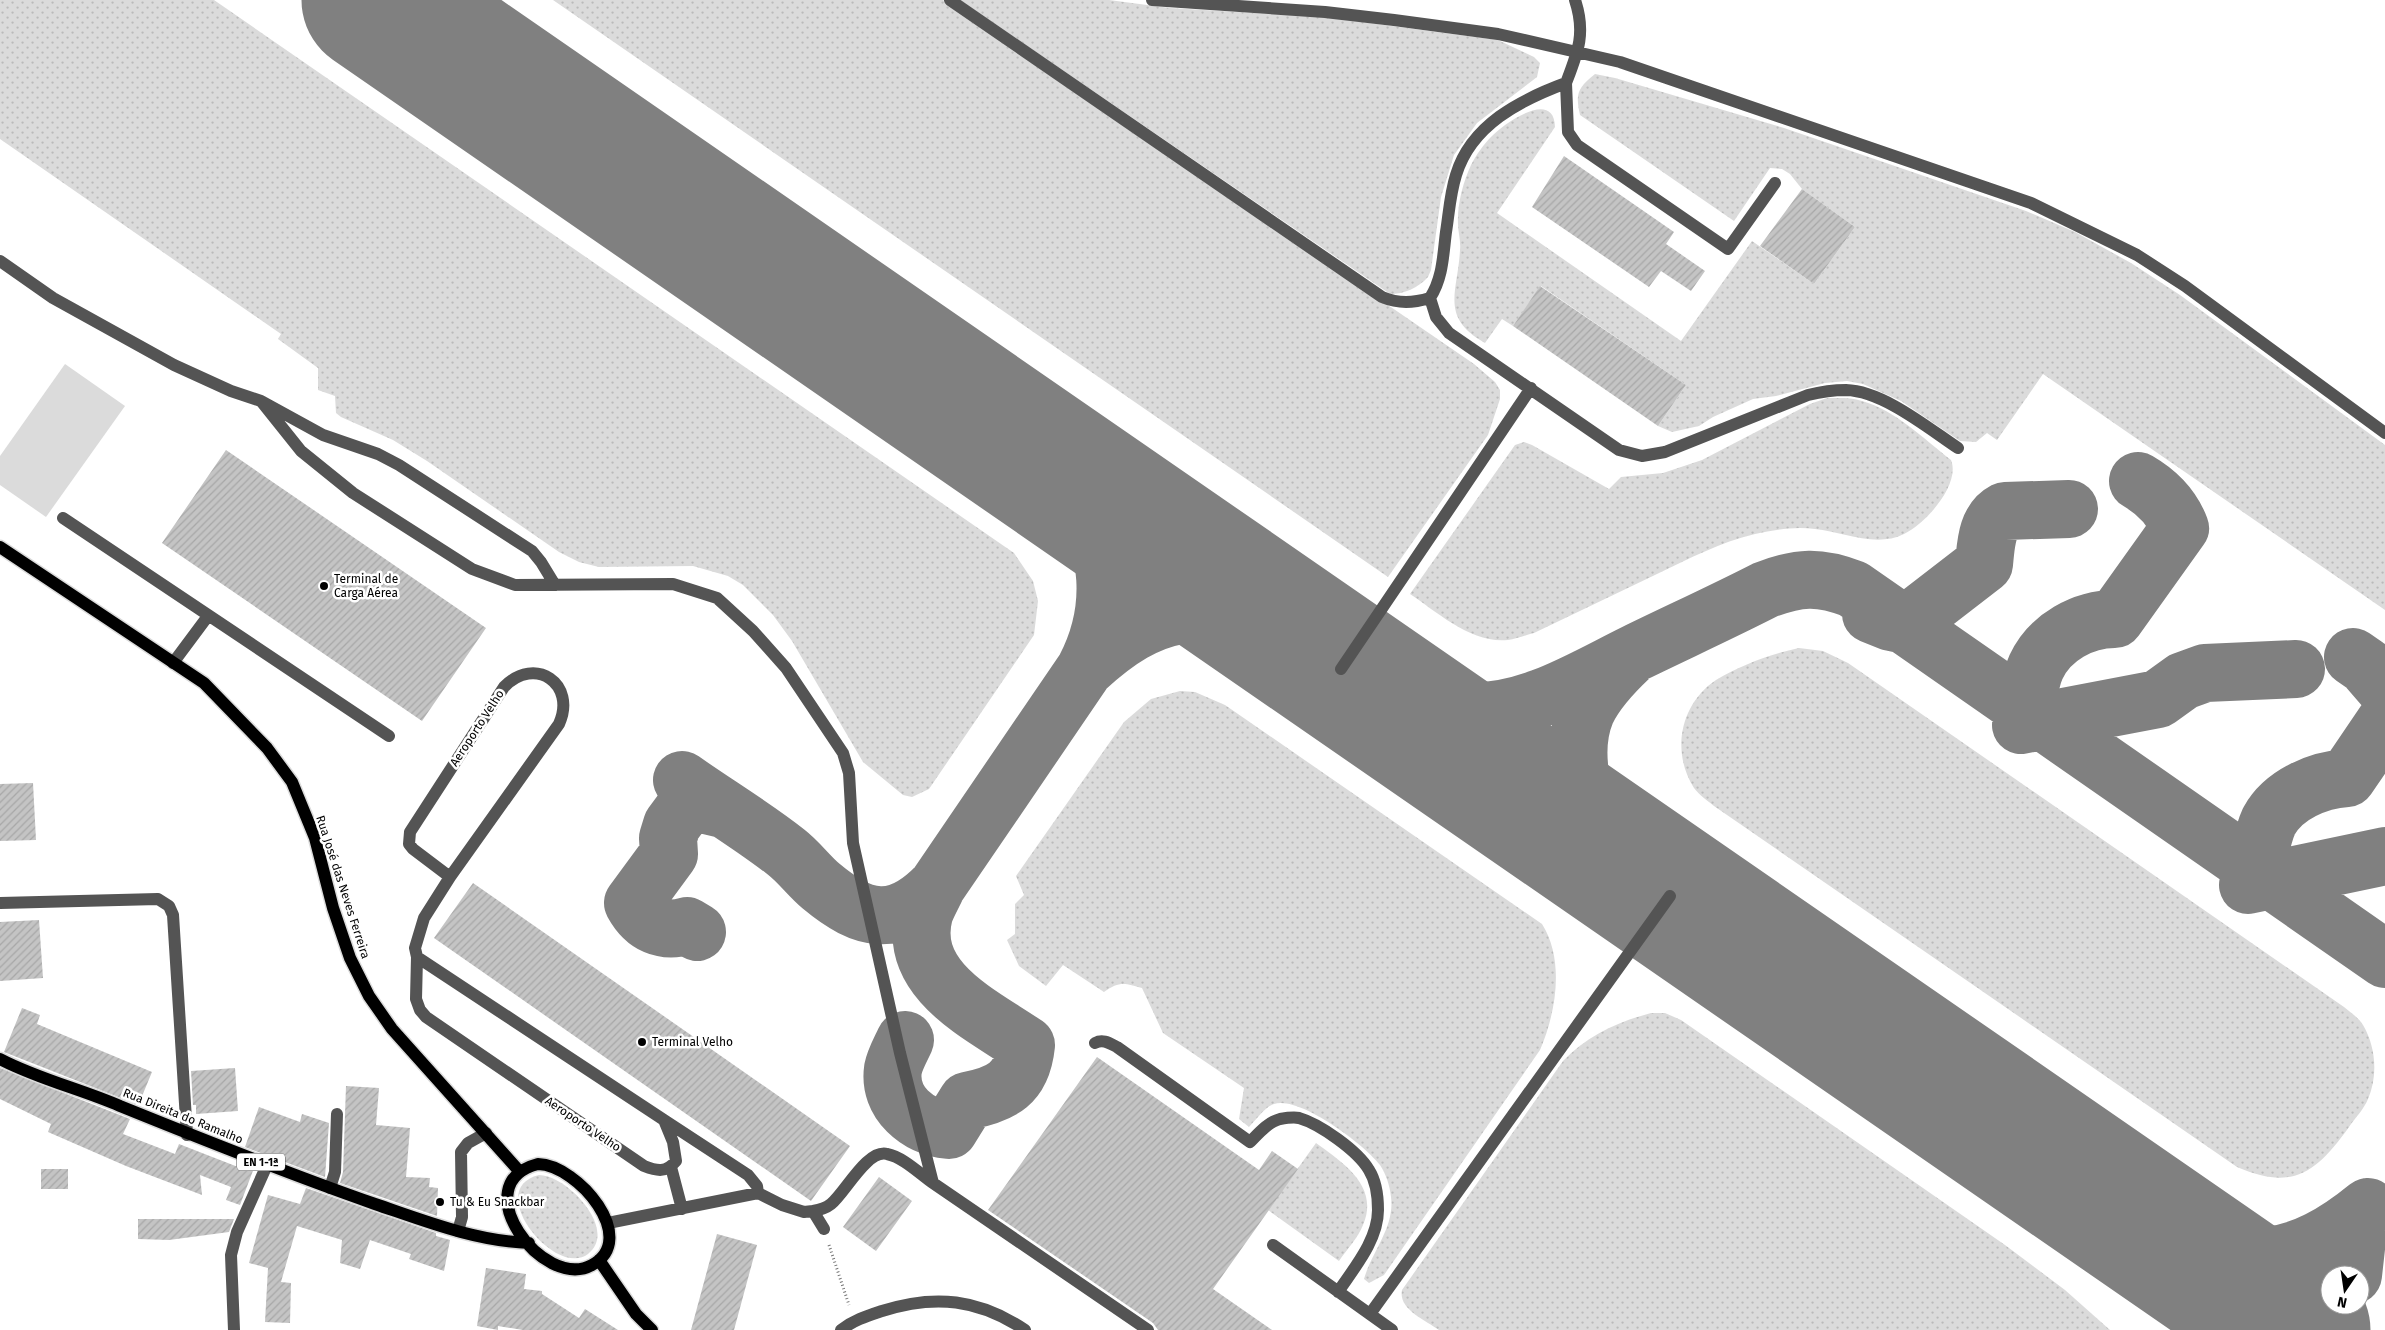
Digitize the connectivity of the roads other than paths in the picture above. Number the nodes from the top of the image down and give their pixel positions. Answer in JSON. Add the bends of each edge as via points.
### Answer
{"nodes":[{"id":1,"x":950,"y":0,"type":"edge"},
{"id":2,"x":1152,"y":0,"type":"edge"},
{"id":3,"x":1575,"y":0,"type":"edge"},
{"id":4,"x":1578,"y":52,"type":"junction"},
{"id":5,"x":1566,"y":83,"type":"junction"},
{"id":6,"x":1775,"y":183,"type":"dead end"},
{"id":7,"x":0,"y":261,"type":"edge"},
{"id":8,"x":1430,"y":298,"type":"junction"},
{"id":9,"x":1531,"y":388,"type":"junction"},
{"id":10,"x":261,"y":402,"type":"junction"},
{"id":11,"x":2385,"y":433,"type":"edge"},
{"id":12,"x":1958,"y":448,"type":"dead end"},
{"id":13,"x":63,"y":518,"type":"dead end"},
{"id":14,"x":0,"y":547,"type":"edge"},
{"id":15,"x":555,"y":585,"type":"junction"},
{"id":16,"x":208,"y":616,"type":"junction"},
{"id":17,"x":173,"y":663,"type":"junction"},
{"id":18,"x":1341,"y":669,"type":"dead end"},
{"id":19,"x":388,"y":736,"type":"dead end"},
{"id":20,"x":450,"y":877,"type":"junction"},
{"id":21,"x":1670,"y":896,"type":"dead end"},
{"id":22,"x":0,"y":904,"type":"edge"},
{"id":23,"x":417,"y":957,"type":"junction"},
{"id":24,"x":1095,"y":1042,"type":"dead end"},
{"id":25,"x":1,"y":1060,"type":"edge"},
{"id":26,"x":337,"y":1114,"type":"dead end"},
{"id":27,"x":664,"y":1120,"type":"junction"},
{"id":28,"x":486,"y":1133,"type":"junction"},
{"id":29,"x":187,"y":1135,"type":"junction"},
{"id":30,"x":267,"y":1165,"type":"junction"},
{"id":31,"x":671,"y":1167,"type":"junction"},
{"id":32,"x":520,"y":1172,"type":"junction"},
{"id":33,"x":933,"y":1183,"type":"junction"},
{"id":34,"x":330,"y":1188,"type":"junction"},
{"id":35,"x":758,"y":1193,"type":"junction"},
{"id":36,"x":682,"y":1209,"type":"junction"},
{"id":37,"x":813,"y":1211,"type":"junction"},
{"id":38,"x":608,"y":1223,"type":"junction"},
{"id":39,"x":824,"y":1229,"type":"road end"},
{"id":40,"x":458,"y":1232,"type":"junction"},
{"id":41,"x":529,"y":1243,"type":"junction"},
{"id":42,"x":1273,"y":1245,"type":"dead end"},
{"id":43,"x":599,"y":1260,"type":"junction"},
{"id":44,"x":1338,"y":1292,"type":"junction"},
{"id":45,"x":1370,"y":1314,"type":"junction"},
{"id":46,"x":234,"y":1330,"type":"edge"},
{"id":47,"x":652,"y":1330,"type":"edge"},
{"id":48,"x":841,"y":1330,"type":"edge"},
{"id":49,"x":1025,"y":1330,"type":"edge"},
{"id":50,"x":1148,"y":1330,"type":"edge"},
{"id":51,"x":1392,"y":1330,"type":"edge"}],
"edges":[{"from":1,"to":8,"type":"street","via":[[1382,297],[1395,302],[1415,303]]},
{"from":2,"to":4,"type":"street","via":[[1394,20],[1498,34]]},
{"from":3,"to":4,"type":"street","via":[[1582,32]]},
{"from":4,"to":5,"type":"street"},
{"from":4,"to":11,"type":"street","via":[[1620,62],[2031,203],[2078,224],[2137,255],[2185,286]]},
{"from":5,"to":6,"type":"street","via":[[1568,132],[1577,145],[1728,249]]},
{"from":5,"to":8,"type":"street","via":[[1507,110],[1486,128],[1463,158],[1451,193],[1441,275]]},
{"from":7,"to":10,"type":"street","via":[[53,298],[174,365]]},
{"from":8,"to":9,"type":"street","via":[[1436,317],[1448,333]]},
{"from":9,"to":12,"type":"street","via":[[1619,450],[1642,456],[1665,452],[1808,395],[1847,390],[1879,399]]},
{"from":9,"to":18,"type":"street"},
{"from":10,"to":15,"type":"street","via":[[323,435],[378,454],[399,465],[532,551]]},
{"from":10,"to":15,"type":"street","via":[[301,451],[353,493],[472,569],[515,586]]},
{"from":13,"to":16,"type":"street"},
{"from":14,"to":17,"type":"main road","name":"Rua José das Neves Ferreira"},
{"from":15,"to":33,"type":"street","via":[[674,584],[717,598],[786,668],[842,752],[849,773],[853,843]]},
{"from":16,"to":17,"type":"street"},
{"from":16,"to":19,"type":"street"},
{"from":17,"to":28,"type":"main road","name":"Rua José das Neves Ferreira","via":[[204,682],[268,748],[292,782],[315,838],[350,958],[369,996],[392,1029]]},
{"from":20,"to":20,"type":"street","name":"Aeroporto Velho","via":[[409,844],[410,832],[504,687],[520,675],[540,674],[557,686],[562,695],[561,720]]},
{"from":20,"to":23,"type":"street","name":"Aeroporto Velho","via":[[419,930],[415,948]]},
{"from":21,"to":45,"type":"street"},
{"from":22,"to":29,"type":"street","via":[[158,899],[169,906],[173,915]]},
{"from":23,"to":27,"type":"street"},
{"from":23,"to":31,"type":"street","name":"Aeroporto Velho","via":[[416,999],[426,1017],[644,1166],[656,1171]]},
{"from":24,"to":44,"type":"street","via":[[1100,1040],[1117,1047],[1250,1142],[1278,1119],[1297,1117],[1318,1126],[1358,1156],[1372,1179],[1378,1211],[1375,1232]]},
{"from":25,"to":29,"type":"main road","name":"Rua Direita do Ramalho","number":"EN 1-1ª"},
{"from":26,"to":34,"type":"street","via":[[335,1172]]},
{"from":27,"to":31,"type":"street","via":[[676,1152],[676,1161]]},
{"from":27,"to":35,"type":"street","via":[[748,1175],[757,1186]]},
{"from":28,"to":32,"type":"main road","name":"Rua José das Neves Ferreira"},
{"from":28,"to":40,"type":"street","via":[[464,1147],[459,1157],[462,1217]]},
{"from":29,"to":30,"type":"main road","name":"Rua Direita do Ramalho","number":"EN 1-1ª"},
{"from":30,"to":34,"type":"main road","name":"Rua Direita do Ramalho","number":"EN 1-1ª"},
{"from":30,"to":46,"type":"street","via":[[237,1232],[232,1256]]},
{"from":31,"to":36,"type":"street"},
{"from":32,"to":38,"type":"main road","via":[[538,1164],[558,1167],[590,1194]]},
{"from":32,"to":41,"type":"main road","via":[[507,1192],[506,1204],[515,1225]]},
{"from":33,"to":37,"type":"street","via":[[897,1158],[878,1154],[869,1159],[830,1205]]},
{"from":33,"to":50,"type":"street"},
{"from":34,"to":40,"type":"main road","name":"Rua Direita do Ramalho","number":"EN 1-1ª"},
{"from":35,"to":36,"type":"street"},
{"from":35,"to":37,"type":"street","via":[[782,1205],[804,1212]]},
{"from":36,"to":38,"type":"street"},
{"from":37,"to":39,"type":"street"},
{"from":38,"to":43,"type":"main road","via":[[608,1246]]},
{"from":40,"to":41,"type":"main road","name":"Rua Direita do Ramalho","number":"EN 1-1ª","via":[[500,1242]]},
{"from":41,"to":43,"type":"main road","via":[[540,1255],[563,1269],[585,1269]]},
{"from":42,"to":44,"type":"street"},
{"from":43,"to":47,"type":"main road","via":[[636,1314]]},
{"from":44,"to":45,"type":"street"},
{"from":45,"to":51,"type":"street"},
{"from":48,"to":49,"type":"street","via":[[853,1320],[910,1302],[955,1301],[1005,1316]]}]}
